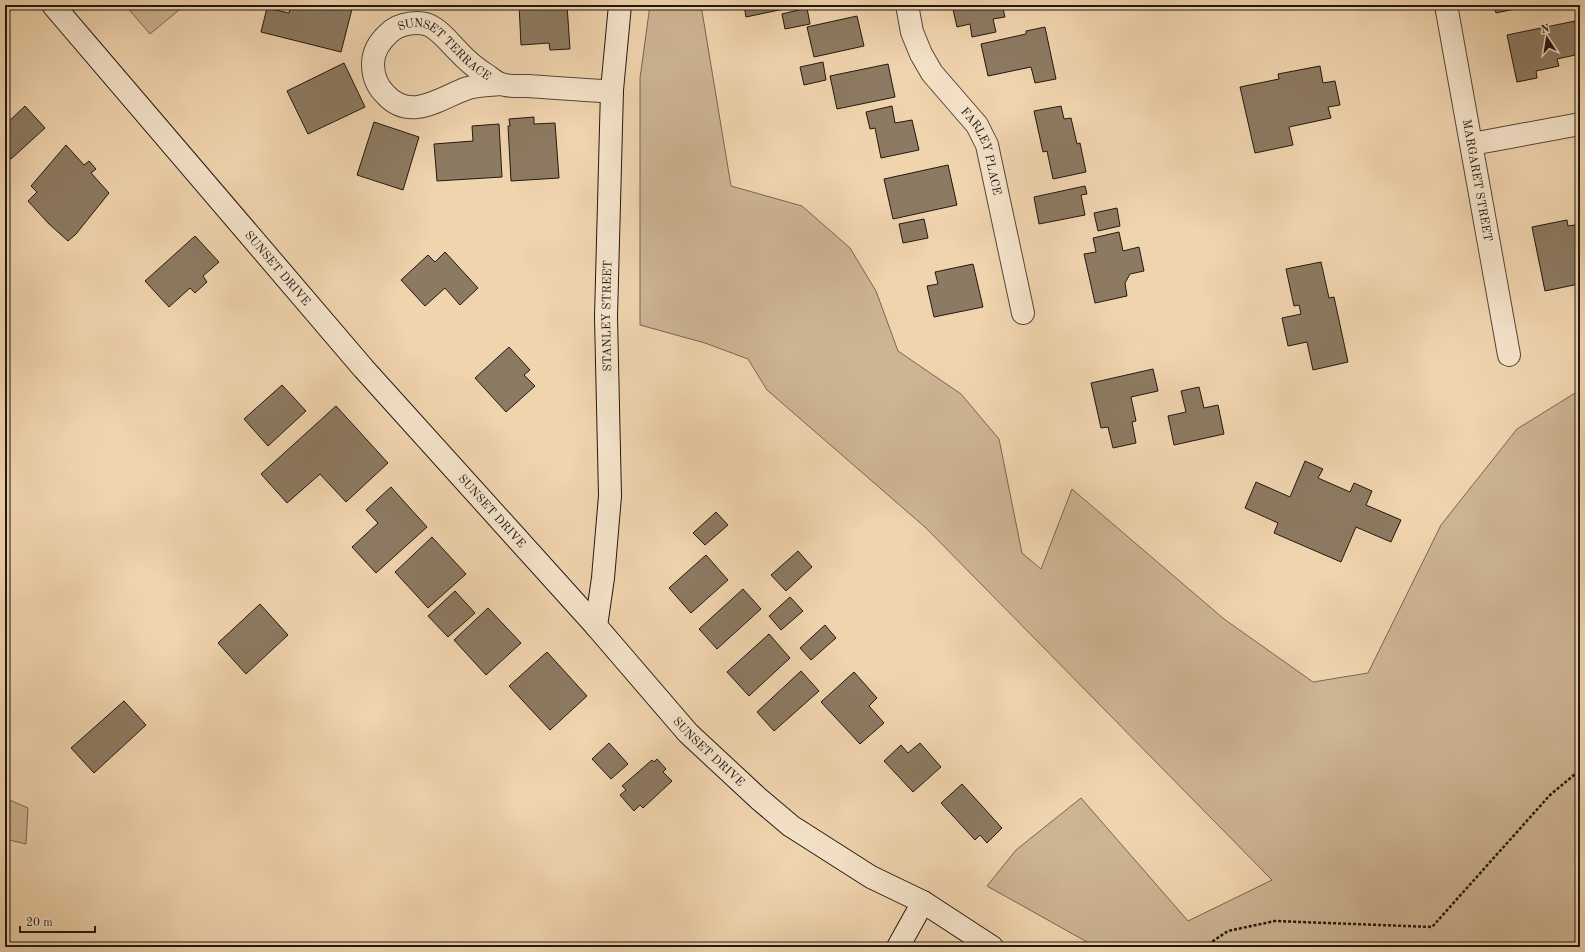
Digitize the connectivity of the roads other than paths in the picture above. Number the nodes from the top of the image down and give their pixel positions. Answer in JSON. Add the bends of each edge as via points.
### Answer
{"nodes":[{"id":1,"x":53,"y":5,"type":"edge"},
{"id":2,"x":620,"y":5,"type":"edge"},
{"id":3,"x":907,"y":5,"type":"edge"},
{"id":4,"x":1446,"y":5,"type":"edge"},
{"id":5,"x":501,"y":84,"type":"junction"},
{"id":6,"x":612,"y":90,"type":"junction"},
{"id":7,"x":1580,"y":124,"type":"edge"},
{"id":8,"x":1472,"y":144,"type":"junction"},
{"id":9,"x":1023,"y":313,"type":"dead end"},
{"id":10,"x":1509,"y":354,"type":"dead end"},
{"id":11,"x":596,"y":626,"type":"junction"},
{"id":12,"x":923,"y":902,"type":"junction"},
{"id":13,"x":898,"y":947,"type":"edge"},
{"id":14,"x":992,"y":947,"type":"edge"}],
"edges":[{"from":1,"to":11,"type":"street","name":"SUNSET DRIVE","via":[[364,369]]},
{"from":2,"to":6,"type":"street","name":"STANLEY STREET"},
{"from":3,"to":9,"type":"street","name":"FARLEY PLACE","via":[[912,32],[921,54],[932,73],[977,125],[987,145]]},
{"from":4,"to":8,"type":"street","name":"MARGARET STREET"},
{"from":5,"to":5,"type":"street","name":"SUNSET TERRACE","via":[[477,69],[433,27],[422,24],[411,23],[391,31],[383,38],[373,58],[373,69],[381,90],[397,104],[408,107],[419,108],[470,88]]},
{"from":5,"to":6,"type":"street","name":"SUNSET TERRACE"},
{"from":6,"to":11,"type":"street","name":"STANLEY STREET","via":[[606,317],[610,496]]},
{"from":7,"to":8,"type":"street"},
{"from":8,"to":10,"type":"street","name":"MARGARET STREET"},
{"from":11,"to":12,"type":"street","name":"SUNSET DRIVE","via":[[688,733],[758,799],[791,826],[871,877]]},
{"from":12,"to":13,"type":"street"},
{"from":12,"to":14,"type":"street","name":"SUNSET DRIVE"}]}
